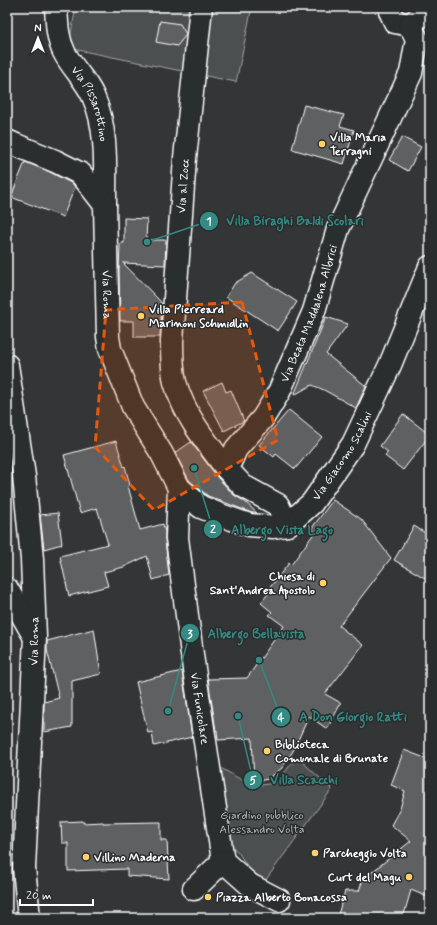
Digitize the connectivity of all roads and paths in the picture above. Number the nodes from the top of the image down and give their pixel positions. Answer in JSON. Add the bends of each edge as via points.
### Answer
{"nodes":[{"id":1,"x":56,"y":7,"type":"edge"},
{"id":2,"x":201,"y":7,"type":"edge"},
{"id":3,"x":390,"y":7,"type":"edge"},
{"id":4,"x":430,"y":8,"type":"edge"},
{"id":5,"x":410,"y":25,"type":"junction"},
{"id":6,"x":7,"y":141,"type":"edge"},
{"id":7,"x":104,"y":205,"type":"junction"},
{"id":8,"x":430,"y":267,"type":"edge"},
{"id":9,"x":7,"y":365,"type":"edge"},
{"id":10,"x":227,"y":469,"type":"junction"},
{"id":11,"x":179,"y":488,"type":"junction"},
{"id":12,"x":288,"y":525,"type":"junction"},
{"id":13,"x":7,"y":589,"type":"edge"},
{"id":14,"x":35,"y":637,"type":"junction"},
{"id":15,"x":223,"y":862,"type":"junction"},
{"id":16,"x":194,"y":889,"type":"dead end"},
{"id":17,"x":279,"y":900,"type":"dead end"},
{"id":18,"x":29,"y":918,"type":"edge"}],
"edges":[{"from":1,"to":7,"type":"street","name":"Via Pissarottino","via":[[59,36],[64,52],[93,95],[100,115],[106,155]]},
{"from":2,"to":10,"type":"street","name":"Via al Zocc","via":[[185,158],[172,356],[175,382],[183,404],[190,418]]},
{"from":3,"to":5,"type":"street","via":[[395,22]]},
{"from":4,"to":5,"type":"street"},
{"from":5,"to":10,"type":"street","name":"Via Beata Maddalena Albrici","via":[[417,39],[411,73],[338,229],[314,311],[279,392],[263,418],[236,449]]},
{"from":6,"to":7,"type":"street","via":[[81,174]]},
{"from":7,"to":11,"type":"street","name":"Via Roma","via":[[107,330],[110,349],[133,408],[162,454]]},
{"from":8,"to":12,"type":"street","name":"Via Giacomo Scalini","via":[[390,365],[353,444],[312,504]]},
{"from":9,"to":14,"type":"street","name":"Via Roma","via":[[24,476],[32,559]]},
{"from":10,"to":12,"type":"street","via":[[243,486],[278,505]]},
{"from":11,"to":12,"type":"street","via":[[201,507],[223,516],[249,524],[273,527]]},
{"from":11,"to":15,"type":"street","name":"Via Funicolare","via":[[177,538]]},
{"from":13,"to":14,"type":"street"},
{"from":14,"to":18,"type":"street","name":"Via Roma","via":[[24,868]]},
{"from":15,"to":16,"type":"street"},
{"from":15,"to":17,"type":"street","via":[[250,885]]}]}
